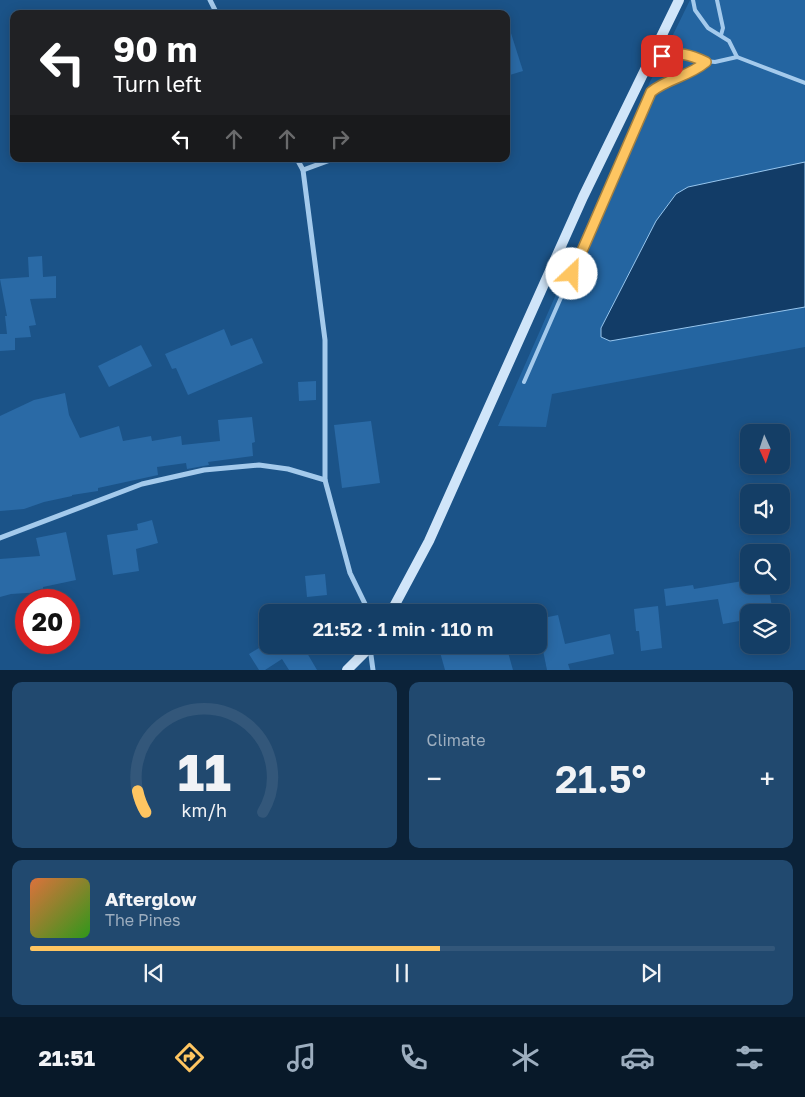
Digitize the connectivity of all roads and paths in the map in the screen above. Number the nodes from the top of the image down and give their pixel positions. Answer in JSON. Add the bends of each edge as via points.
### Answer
{"nodes":[{"id":1,"x":679,"y":0,"type":"edge"},
{"id":2,"x":693,"y":0,"type":"edge"},
{"id":3,"x":717,"y":0,"type":"edge"},
{"id":4,"x":721,"y":35,"type":"junction"},
{"id":5,"x":737,"y":57,"type":"junction"},
{"id":6,"x":652,"y":59,"type":"junction"},
{"id":7,"x":706,"y":62,"type":"junction"},
{"id":8,"x":805,"y":83,"type":"edge"},
{"id":9,"x":299,"y":162,"type":"edge"},
{"id":10,"x":325,"y":162,"type":"edge"},
{"id":11,"x":303,"y":170,"type":"junction"},
{"id":12,"x":524,"y":382,"type":"dead end"},
{"id":13,"x":325,"y":480,"type":"junction"},
{"id":14,"x":0,"y":538,"type":"edge"},
{"id":15,"x":364,"y":604,"type":"edge"},
{"id":16,"x":395,"y":604,"type":"edge"},
{"id":17,"x":363,"y":654,"type":"edge"},
{"id":18,"x":372,"y":654,"type":"edge"},
{"id":19,"x":347,"y":670,"type":"edge"},
{"id":20,"x":373,"y":670,"type":"edge"}],
"edges":[{"from":1,"to":6,"type":"main road"},
{"from":2,"to":4,"type":"lane","via":[[695,10],[708,28]]},
{"from":3,"to":4,"type":"lane","via":[[723,28]]},
{"from":4,"to":5,"type":"lane","via":[[729,41]]},
{"from":5,"to":7,"type":"lane"},
{"from":5,"to":8,"type":"lane"},
{"from":6,"to":7,"type":"lane","via":[[673,53],[694,56]]},
{"from":6,"to":16,"type":"main road","via":[[583,197],[429,541]]},
{"from":7,"to":12,"type":"lane","via":[[696,71],[651,92]]},
{"from":9,"to":11,"type":"street"},
{"from":10,"to":11,"type":"street"},
{"from":11,"to":13,"type":"street","via":[[324,340]]},
{"from":13,"to":14,"type":"street","via":[[288,469],[259,465],[204,470],[142,484]]},
{"from":13,"to":15,"type":"street","via":[[350,573]]},
{"from":17,"to":19,"type":"main road"},
{"from":18,"to":20,"type":"street"}]}
